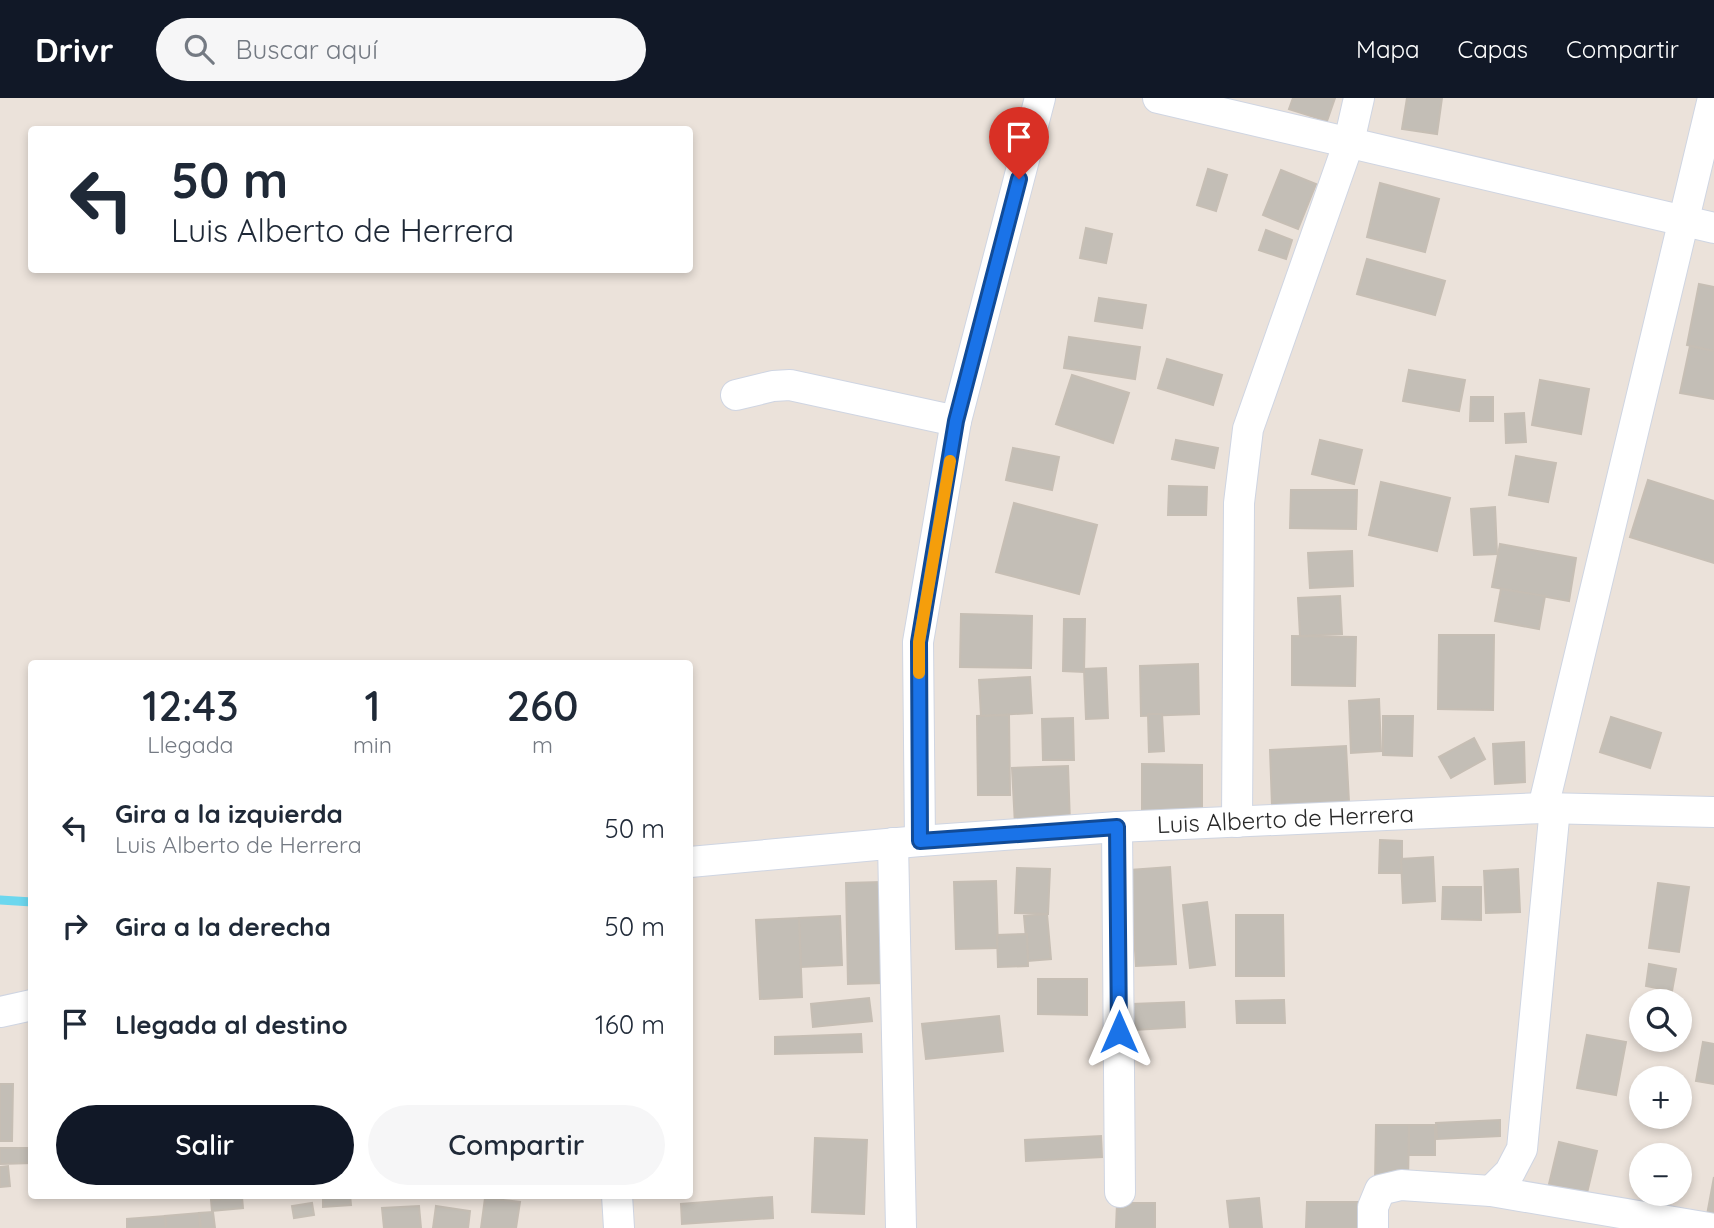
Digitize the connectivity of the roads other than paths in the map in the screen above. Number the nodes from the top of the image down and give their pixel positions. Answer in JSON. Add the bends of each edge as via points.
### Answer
{"nodes":[{"id":1,"x":1040,"y":98,"type":"edge"},
{"id":2,"x":1158,"y":98,"type":"edge"},
{"id":3,"x":1359,"y":98,"type":"edge"},
{"id":4,"x":1713,"y":98,"type":"edge"},
{"id":5,"x":1349,"y":142,"type":"junction"},
{"id":6,"x":1684,"y":220,"type":"junction"},
{"id":7,"x":1714,"y":228,"type":"edge"},
{"id":8,"x":736,"y":395,"type":"dead end"},
{"id":9,"x":956,"y":421,"type":"junction"},
{"id":10,"x":1549,"y":808,"type":"junction"},
{"id":11,"x":1714,"y":812,"type":"edge"},
{"id":12,"x":1237,"y":821,"type":"junction"},
{"id":13,"x":1117,"y":827,"type":"junction"},
{"id":14,"x":906,"y":842,"type":"junction"},
{"id":15,"x":693,"y":862,"type":"edge"},
{"id":16,"x":28,"y":1006,"type":"edge"},
{"id":17,"x":0,"y":1012,"type":"edge"},
{"id":18,"x":1490,"y":1191,"type":"junction"},
{"id":19,"x":1120,"y":1192,"type":"dead end"},
{"id":20,"x":617,"y":1199,"type":"edge"},
{"id":21,"x":1600,"y":1218,"type":"edge"},
{"id":22,"x":619,"y":1228,"type":"edge"},
{"id":23,"x":901,"y":1228,"type":"edge"},
{"id":24,"x":1373,"y":1228,"type":"edge"},
{"id":25,"x":1709,"y":1228,"type":"edge"}],
"edges":[{"from":1,"to":9,"type":"street"},
{"from":2,"to":5,"type":"street"},
{"from":3,"to":5,"type":"street"},
{"from":4,"to":6,"type":"street"},
{"from":5,"to":6,"type":"street"},
{"from":5,"to":12,"type":"street","via":[[1248,429],[1239,503]]},
{"from":6,"to":7,"type":"street"},
{"from":6,"to":10,"type":"street"},
{"from":8,"to":9,"type":"street","via":[[790,385]]},
{"from":9,"to":14,"type":"street","via":[[919,642]]},
{"from":10,"to":11,"type":"street","name":"Luis Alberto de Herrera"},
{"from":10,"to":12,"type":"street","name":"Luis Alberto de Herrera"},
{"from":10,"to":18,"type":"street","via":[[1522,1149],[1510,1172]]},
{"from":12,"to":13,"type":"street","name":"Luis Alberto de Herrera"},
{"from":13,"to":14,"type":"street","name":"Luis Alberto de Herrera"},
{"from":13,"to":19,"type":"street"},
{"from":14,"to":15,"type":"street","name":"Luis Alberto de Herrera"},
{"from":14,"to":23,"type":"street"},
{"from":16,"to":17,"type":"street"},
{"from":18,"to":21,"type":"street"},
{"from":18,"to":24,"type":"street","via":[[1401,1185],[1380,1190],[1373,1207]]},
{"from":20,"to":22,"type":"street"},
{"from":21,"to":25,"type":"street"}]}
